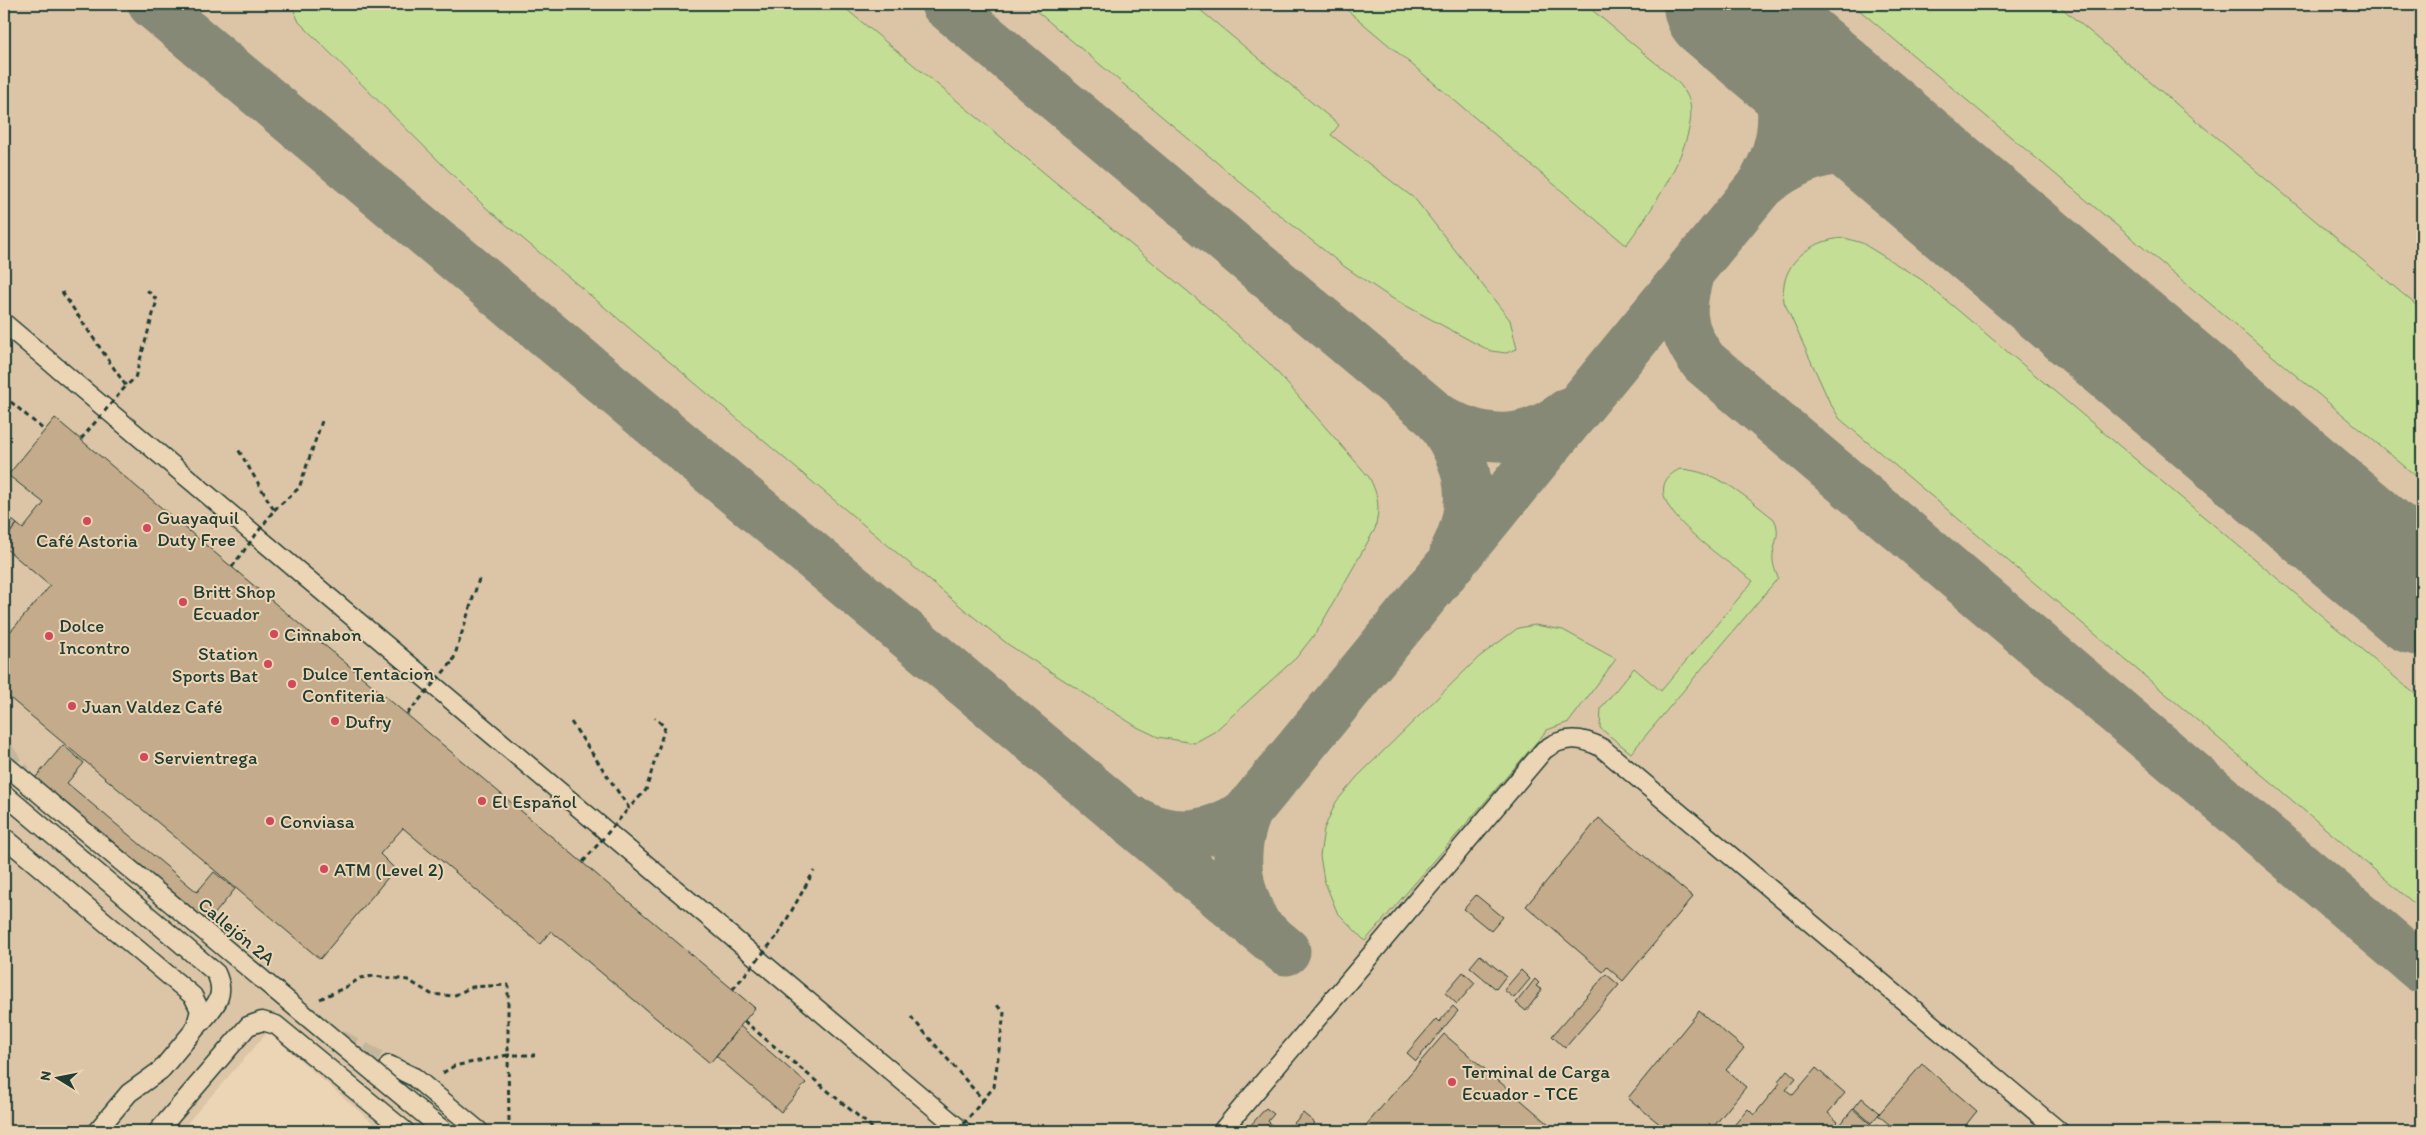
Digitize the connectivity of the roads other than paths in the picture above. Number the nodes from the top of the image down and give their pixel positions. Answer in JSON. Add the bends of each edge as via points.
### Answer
{"nodes":[{"id":1,"x":5,"y":323,"type":"edge"},
{"id":2,"x":4,"y":764,"type":"edge"},
{"id":3,"x":4,"y":794,"type":"edge"},
{"id":4,"x":4,"y":837,"type":"edge"},
{"id":5,"x":195,"y":1029,"type":"junction"},
{"id":6,"x":389,"y":1065,"type":"tunnel mouth"},
{"id":7,"x":115,"y":1110,"type":"junction"},
{"id":8,"x":98,"y":1131,"type":"edge"},
{"id":9,"x":112,"y":1131,"type":"edge"},
{"id":10,"x":158,"y":1131,"type":"edge"},
{"id":11,"x":405,"y":1131,"type":"edge"},
{"id":12,"x":444,"y":1131,"type":"edge"},
{"id":13,"x":479,"y":1131,"type":"edge"},
{"id":14,"x":962,"y":1131,"type":"edge"},
{"id":15,"x":1222,"y":1131,"type":"edge"},
{"id":16,"x":2059,"y":1131,"type":"edge"}],
"edges":[{"from":1,"to":14,"type":"street"},
{"from":2,"to":12,"type":"street","name":"Callejón 2A","bridge":true},
{"from":3,"to":5,"type":"street","via":[[216,973],[220,996]]},
{"from":4,"to":5,"type":"street","via":[[194,996],[200,1010]]},
{"from":5,"to":7,"type":"street","via":[[161,1070],[128,1092]]},
{"from":6,"to":13,"type":"street","via":[[414,1077]]},
{"from":7,"to":8,"type":"street"},
{"from":7,"to":9,"type":"street","via":[[111,1120]]},
{"from":10,"to":11,"type":"street","via":[[248,1026],[262,1021],[276,1025]]},
{"from":15,"to":16,"type":"street","via":[[1544,750],[1555,742],[1579,738],[1602,748]]}]}
